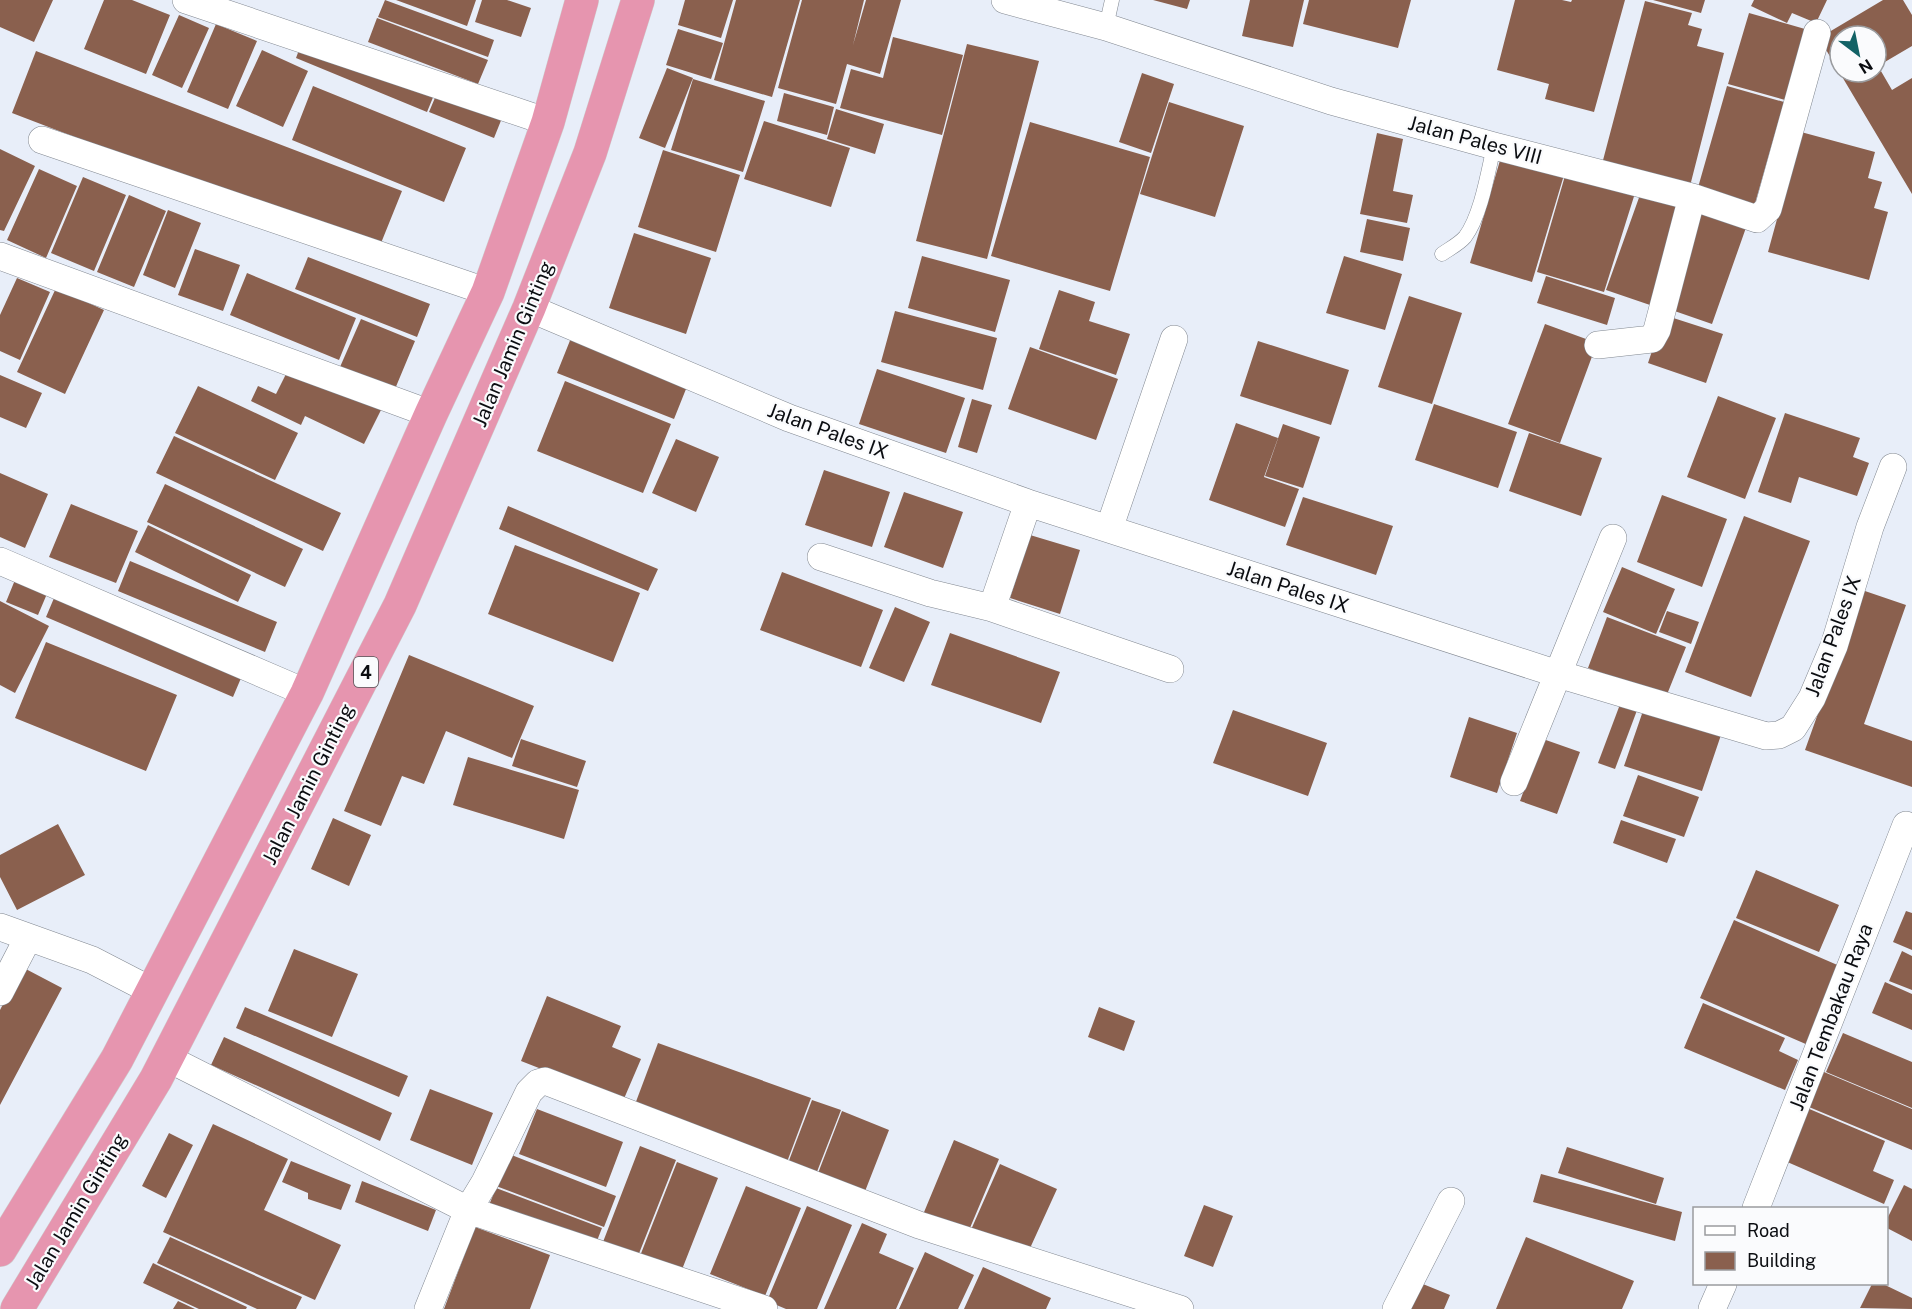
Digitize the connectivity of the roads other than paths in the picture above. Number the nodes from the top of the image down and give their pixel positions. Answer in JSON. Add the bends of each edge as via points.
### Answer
{"nodes":[{"id":1,"x":186,"y":0,"type":"edge"},
{"id":2,"x":582,"y":0,"type":"edge"},
{"id":3,"x":638,"y":0,"type":"edge"},
{"id":4,"x":1005,"y":0,"type":"edge"},
{"id":5,"x":1112,"y":0,"type":"edge"},
{"id":6,"x":1106,"y":27,"type":"junction"},
{"id":7,"x":1817,"y":33,"type":"dead end"},
{"id":8,"x":548,"y":122,"type":"junction"},
{"id":9,"x":42,"y":140,"type":"dead end"},
{"id":10,"x":1494,"y":146,"type":"junction"},
{"id":11,"x":1692,"y":196,"type":"junction"},
{"id":12,"x":1442,"y":255,"type":"dead end"},
{"id":13,"x":0,"y":256,"type":"edge"},
{"id":14,"x":488,"y":292,"type":"junction"},
{"id":15,"x":529,"y":308,"type":"junction"},
{"id":16,"x":1174,"y":339,"type":"dead end"},
{"id":17,"x":1598,"y":345,"type":"dead end"},
{"id":18,"x":431,"y":414,"type":"junction"},
{"id":19,"x":1893,"y":467,"type":"dead end"},
{"id":20,"x":1028,"y":503,"type":"junction"},
{"id":21,"x":1109,"y":530,"type":"junction"},
{"id":22,"x":1613,"y":538,"type":"dead end"},
{"id":23,"x":821,"y":557,"type":"dead end"},
{"id":24,"x":0,"y":561,"type":"edge"},
{"id":25,"x":992,"y":608,"type":"junction"},
{"id":26,"x":1170,"y":669,"type":"dead end"},
{"id":27,"x":1558,"y":674,"type":"junction"},
{"id":28,"x":308,"y":693,"type":"junction"},
{"id":29,"x":1514,"y":782,"type":"dead end"},
{"id":30,"x":1906,"y":825,"type":"dead end"},
{"id":31,"x":0,"y":927,"type":"edge"},
{"id":32,"x":28,"y":938,"type":"junction"},
{"id":33,"x":152,"y":991,"type":"junction"},
{"id":34,"x":0,"y":992,"type":"edge"},
{"id":35,"x":117,"y":1059,"type":"junction"},
{"id":36,"x":162,"y":1068,"type":"junction"},
{"id":37,"x":1451,"y":1201,"type":"dead end"},
{"id":38,"x":1757,"y":1207,"type":"edge"},
{"id":39,"x":468,"y":1210,"type":"junction"},
{"id":40,"x":0,"y":1250,"type":"edge"},
{"id":41,"x":1724,"y":1285,"type":"edge"},
{"id":42,"x":17,"y":1309,"type":"edge"},
{"id":43,"x":428,"y":1309,"type":"edge"},
{"id":44,"x":764,"y":1309,"type":"edge"},
{"id":45,"x":1180,"y":1309,"type":"edge"},
{"id":46,"x":1396,"y":1309,"type":"edge"},
{"id":47,"x":1712,"y":1309,"type":"edge"}],
"edges":[{"from":1,"to":8,"type":"street"},
{"from":2,"to":8,"type":"highway","number":"4"},
{"from":3,"to":15,"type":"highway","name":"Jalan Jamin Ginting","number":"4","via":[[590,153]]},
{"from":4,"to":6,"type":"street","name":"Jalan Pales VIII"},
{"from":5,"to":6,"type":"lane"},
{"from":6,"to":10,"type":"street","name":"Jalan Pales VIII","via":[[1331,101]]},
{"from":7,"to":11,"type":"street","name":"Jalan Pales VIII","via":[[1768,208],[1757,219]]},
{"from":8,"to":14,"type":"highway","number":"4"},
{"from":9,"to":14,"type":"street"},
{"from":10,"to":11,"type":"street","name":"Jalan Pales VIII"},
{"from":10,"to":12,"type":"lane","via":[[1471,227],[1464,238]]},
{"from":11,"to":17,"type":"street","via":[[1652,339]]},
{"from":13,"to":18,"type":"street"},
{"from":14,"to":18,"type":"highway","number":"4"},
{"from":15,"to":20,"type":"street","name":"Jalan Pales IX","via":[[789,418]]},
{"from":15,"to":36,"type":"highway","name":"Jalan Jamin Ginting","number":"4","via":[[400,605]]},
{"from":16,"to":21,"type":"street"},
{"from":18,"to":28,"type":"highway","number":"4"},
{"from":19,"to":27,"type":"street","name":"Jalan Pales IX","via":[[1870,527],[1834,646],[1812,698],[1793,729],[1766,736]]},
{"from":20,"to":21,"type":"street","name":"Jalan Pales IX"},
{"from":20,"to":25,"type":"street"},
{"from":21,"to":27,"type":"street","name":"Jalan Pales IX"},
{"from":22,"to":27,"type":"street"},
{"from":23,"to":25,"type":"street","via":[[930,593]]},
{"from":24,"to":28,"type":"street"},
{"from":25,"to":26,"type":"street"},
{"from":27,"to":29,"type":"street"},
{"from":28,"to":33,"type":"highway","number":"4"},
{"from":30,"to":38,"type":"street","name":"Jalan Tembakau Raya"},
{"from":31,"to":32,"type":"street"},
{"from":32,"to":33,"type":"street","via":[[92,960]]},
{"from":32,"to":34,"type":"street"},
{"from":33,"to":35,"type":"highway","number":"4"},
{"from":35,"to":36,"type":"highway"},
{"from":35,"to":40,"type":"highway","number":"4"},
{"from":36,"to":39,"type":"street"},
{"from":36,"to":42,"type":"highway","name":"Jalan Jamin Ginting","number":"4"},
{"from":37,"to":46,"type":"street"},
{"from":39,"to":43,"type":"street"},
{"from":39,"to":44,"type":"street"},
{"from":39,"to":45,"type":"street","via":[[529,1092],[545,1081],[919,1226]]},
{"from":41,"to":47,"type":"street"}]}
